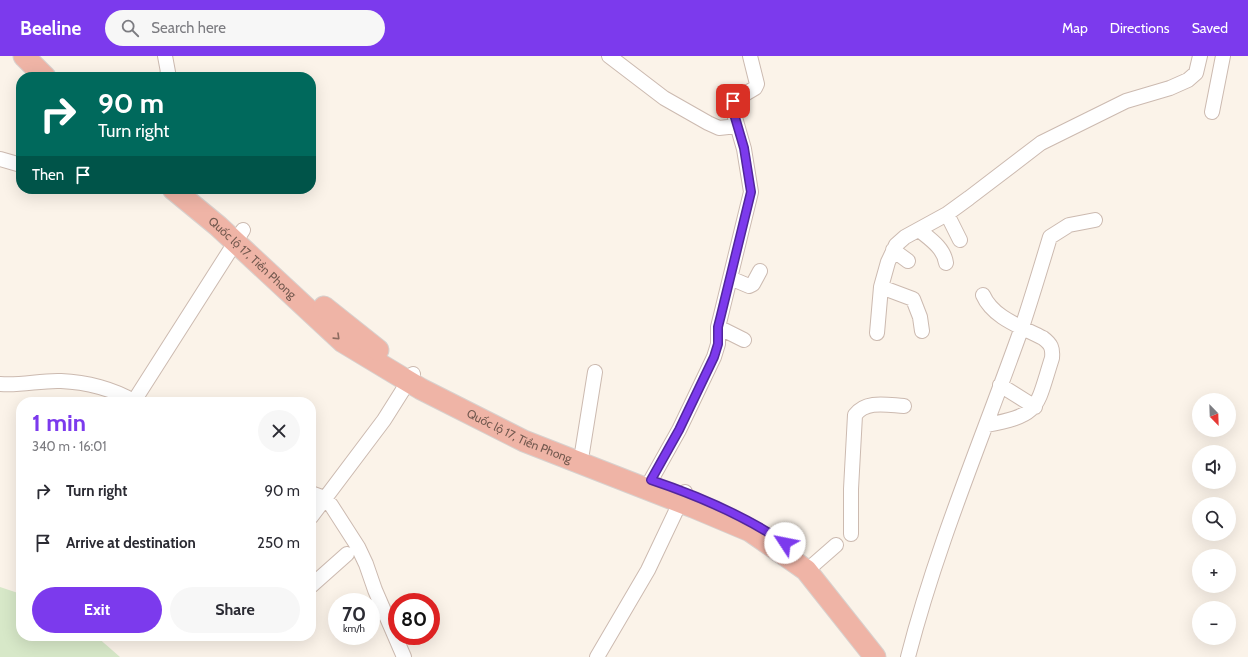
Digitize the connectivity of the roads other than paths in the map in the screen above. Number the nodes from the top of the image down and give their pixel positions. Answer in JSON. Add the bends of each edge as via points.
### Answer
{"nodes":[{"id":1,"x":24,"y":56,"type":"edge"},
{"id":2,"x":40,"y":56,"type":"edge"},
{"id":3,"x":165,"y":56,"type":"edge"},
{"id":4,"x":609,"y":56,"type":"edge"},
{"id":5,"x":750,"y":56,"type":"edge"},
{"id":6,"x":1200,"y":56,"type":"edge"},
{"id":7,"x":1224,"y":56,"type":"edge"},
{"id":8,"x":40,"y":72,"type":"edge"},
{"id":9,"x":56,"y":72,"type":"edge"},
{"id":10,"x":168,"y":72,"type":"edge"},
{"id":11,"x":1212,"y":112,"type":"dead end"},
{"id":12,"x":737,"y":126,"type":"junction"},
{"id":13,"x":0,"y":159,"type":"edge"},
{"id":14,"x":16,"y":164,"type":"edge"},
{"id":15,"x":180,"y":194,"type":"edge"},
{"id":16,"x":197,"y":194,"type":"edge"},
{"id":17,"x":947,"y":214,"type":"junction"},
{"id":18,"x":1095,"y":220,"type":"dead end"},
{"id":19,"x":919,"y":230,"type":"junction"},
{"id":20,"x":239,"y":236,"type":"junction"},
{"id":21,"x":960,"y":240,"type":"dead end"},
{"id":22,"x":893,"y":250,"type":"junction"},
{"id":23,"x":908,"y":260,"type":"dead end"},
{"id":24,"x":946,"y":263,"type":"dead end"},
{"id":25,"x":760,"y":271,"type":"dead end"},
{"id":26,"x":730,"y":278,"type":"junction"},
{"id":27,"x":880,"y":287,"type":"junction"},
{"id":28,"x":983,"y":295,"type":"dead end"},
{"id":29,"x":718,"y":327,"type":"junction"},
{"id":30,"x":1022,"y":327,"type":"junction"},
{"id":31,"x":922,"y":331,"type":"dead end"},
{"id":32,"x":877,"y":333,"type":"dead end"},
{"id":33,"x":744,"y":340,"type":"dead end"},
{"id":34,"x":595,"y":372,"type":"dead end"},
{"id":35,"x":411,"y":378,"type":"junction"},
{"id":36,"x":0,"y":384,"type":"edge"},
{"id":37,"x":1000,"y":385,"type":"junction"},
{"id":38,"x":123,"y":397,"type":"edge"},
{"id":39,"x":132,"y":397,"type":"edge"},
{"id":40,"x":904,"y":406,"type":"dead end"},
{"id":41,"x":1035,"y":407,"type":"junction"},
{"id":42,"x":986,"y":425,"type":"junction"},
{"id":43,"x":582,"y":453,"type":"junction"},
{"id":44,"x":651,"y":480,"type":"junction"},
{"id":45,"x":316,"y":494,"type":"edge"},
{"id":46,"x":682,"y":497,"type":"junction"},
{"id":47,"x":325,"y":499,"type":"junction"},
{"id":48,"x":316,"y":511,"type":"edge"},
{"id":49,"x":851,"y":534,"type":"dead end"},
{"id":50,"x":836,"y":545,"type":"dead end"},
{"id":51,"x":353,"y":551,"type":"junction"},
{"id":52,"x":812,"y":566,"type":"junction"},
{"id":53,"x":316,"y":582,"type":"edge"},
{"id":54,"x":403,"y":657,"type":"edge"},
{"id":55,"x":597,"y":657,"type":"edge"},
{"id":56,"x":874,"y":657,"type":"edge"},
{"id":57,"x":885,"y":657,"type":"edge"},
{"id":58,"x":908,"y":657,"type":"edge"}],
"edges":[{"from":1,"to":8,"type":"highway"},
{"from":2,"to":9,"type":"highway"},
{"from":3,"to":10,"type":"street"},
{"from":4,"to":12,"type":"street","via":[[664,98],[708,123],[719,128]]},
{"from":5,"to":12,"type":"street","via":[[757,84],[733,101]]},
{"from":6,"to":17,"type":"street","via":[[1193,77],[1170,88],[1126,101],[1041,143]]},
{"from":7,"to":11,"type":"street"},
{"from":12,"to":26,"type":"street","via":[[744,148],[751,192]]},
{"from":13,"to":14,"type":"street"},
{"from":15,"to":20,"type":"highway","name":"Quốc lộ 17, Tiền Phong"},
{"from":16,"to":20,"type":"highway","name":"Quốc lộ 17, Tiền Phong"},
{"from":17,"to":19,"type":"street"},
{"from":17,"to":21,"type":"street"},
{"from":18,"to":30,"type":"street","via":[[1069,225],[1050,237]]},
{"from":19,"to":22,"type":"street","via":[[905,237]]},
{"from":19,"to":24,"type":"street","via":[[940,248],[945,255]]},
{"from":20,"to":35,"type":"highway","name":"Quốc lộ 17, Tiền Phong"},
{"from":20,"to":39,"type":"street"},
{"from":22,"to":23,"type":"street"},
{"from":22,"to":27,"type":"street"},
{"from":25,"to":26,"type":"street","via":[[753,284],[749,286]]},
{"from":26,"to":29,"type":"street"},
{"from":27,"to":31,"type":"street","via":[[913,299]]},
{"from":27,"to":32,"type":"street"},
{"from":28,"to":30,"type":"street","via":[[994,312]]},
{"from":29,"to":33,"type":"street"},
{"from":29,"to":44,"type":"street","via":[[718,344],[714,357],[679,430]]},
{"from":30,"to":37,"type":"street"},
{"from":30,"to":41,"type":"street","via":[[1050,343],[1053,350]]},
{"from":34,"to":43,"type":"street"},
{"from":35,"to":43,"type":"highway","name":"Quốc lộ 17, Tiền Phong"},
{"from":35,"to":46,"type":"highway","name":"Quốc lộ 17, Tiền Phong","via":[[524,441]]},
{"from":35,"to":47,"type":"street","via":[[384,420]]},
{"from":36,"to":38,"type":"street","via":[[61,381],[97,386]]},
{"from":37,"to":41,"type":"street"},
{"from":37,"to":42,"type":"street"},
{"from":40,"to":49,"type":"street","via":[[872,404],[859,409],[855,415]]},
{"from":41,"to":42,"type":"street","via":[[1013,420]]},
{"from":42,"to":58,"type":"street","via":[[942,544],[918,616]]},
{"from":43,"to":44,"type":"highway","name":"Quốc lộ 17, Tiền Phong"},
{"from":44,"to":46,"type":"highway","name":"Quốc lộ 17, Tiền Phong"},
{"from":45,"to":47,"type":"street"},
{"from":46,"to":52,"type":"highway","name":"Quốc lộ 17, Tiền Phong","via":[[732,512],[796,550]]},
{"from":46,"to":55,"type":"street","via":[[634,597]]},
{"from":46,"to":56,"type":"highway","name":"Quốc lộ 17, Tiền Phong","via":[[750,531],[806,570]]},
{"from":47,"to":48,"type":"street"},
{"from":47,"to":51,"type":"street"},
{"from":50,"to":52,"type":"street"},
{"from":51,"to":53,"type":"street"},
{"from":51,"to":54,"type":"street","via":[[366,564]]},
{"from":52,"to":57,"type":"highway","name":"Quốc lộ 17, Tiền Phong","via":[[829,583]]}]}
